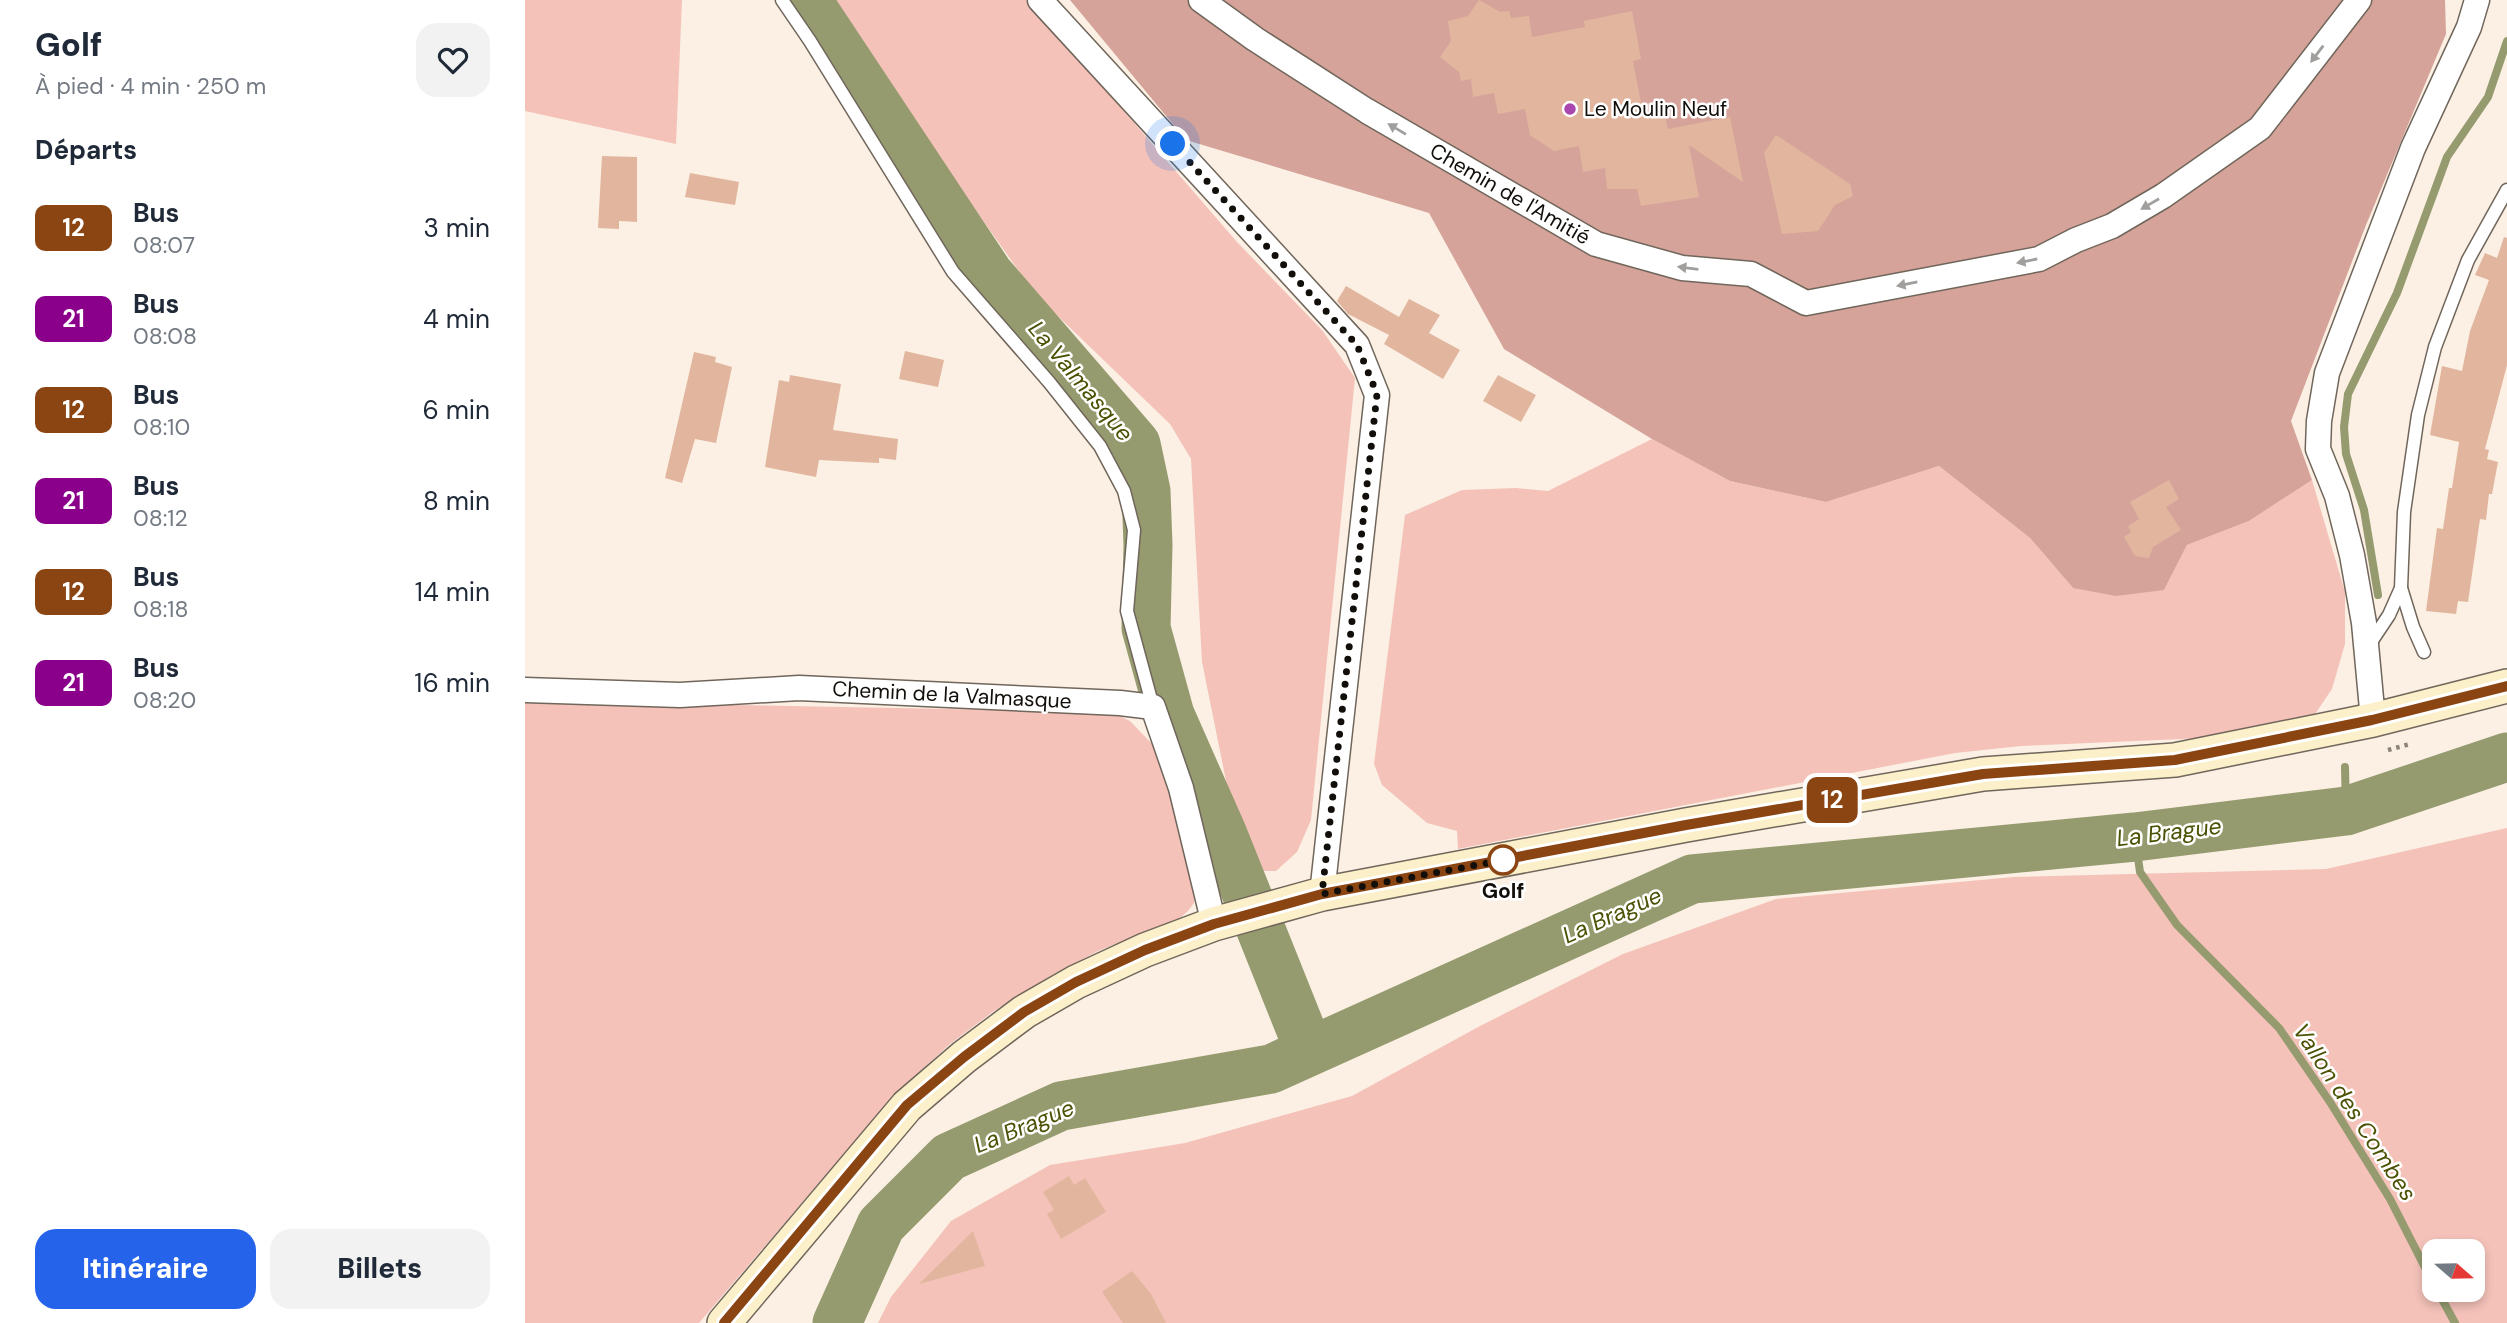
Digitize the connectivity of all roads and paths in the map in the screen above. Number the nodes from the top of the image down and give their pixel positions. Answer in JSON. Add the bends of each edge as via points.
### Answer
{"nodes":[{"id":1,"x":782,"y":0,"type":"edge"},
{"id":2,"x":1201,"y":0,"type":"edge"},
{"id":3,"x":2359,"y":0,"type":"edge"},
{"id":4,"x":2477,"y":0,"type":"edge"},
{"id":5,"x":1055,"y":5,"type":"edge"},
{"id":6,"x":2507,"y":190,"type":"edge"},
{"id":7,"x":2401,"y":588,"type":"junction"},
{"id":8,"x":2367,"y":648,"type":"junction"},
{"id":9,"x":2424,"y":652,"type":"dead end"},
{"id":10,"x":2507,"y":686,"type":"edge"},
{"id":11,"x":525,"y":690,"type":"edge"},
{"id":12,"x":1153,"y":707,"type":"junction"},
{"id":13,"x":2372,"y":720,"type":"junction"},
{"id":14,"x":1322,"y":894,"type":"junction"},
{"id":15,"x":1225,"y":921,"type":"junction"},
{"id":16,"x":724,"y":1323,"type":"edge"}],
"edges":[{"from":1,"to":12,"type":"lane","via":[[953,272],[1100,446],[1124,491],[1134,530],[1127,611]]},
{"from":3,"to":2,"type":"street","name":"Chemin de l'Amitié","one_way":true,"via":[[2260,128],[2112,226],[2039,259],[1806,303],[1751,274],[1682,268],[1596,244],[1367,111]]},
{"from":4,"to":8,"type":"street","via":[[2413,148],[2327,373],[2318,449],[2337,496],[2352,555]]},
{"from":5,"to":14,"type":"street","via":[[1119,85],[1357,345],[1377,394]]},
{"from":6,"to":7,"type":"lane","via":[[2468,260],[2435,347],[2418,415]]},
{"from":7,"to":8,"type":"lane"},
{"from":7,"to":9,"type":"lane"},
{"from":8,"to":13,"type":"street"},
{"from":10,"to":13,"type":"street"},
{"from":11,"to":12,"type":"street","name":"Chemin de la Valmasque","via":[[680,695],[799,688]]},
{"from":12,"to":15,"type":"street"},
{"from":13,"to":14,"type":"street","via":[[2175,760],[1983,774]]},
{"from":14,"to":15,"type":"street"},
{"from":15,"to":16,"type":"street","via":[[1076,982],[1024,1012],[964,1057],[907,1105]]}]}
